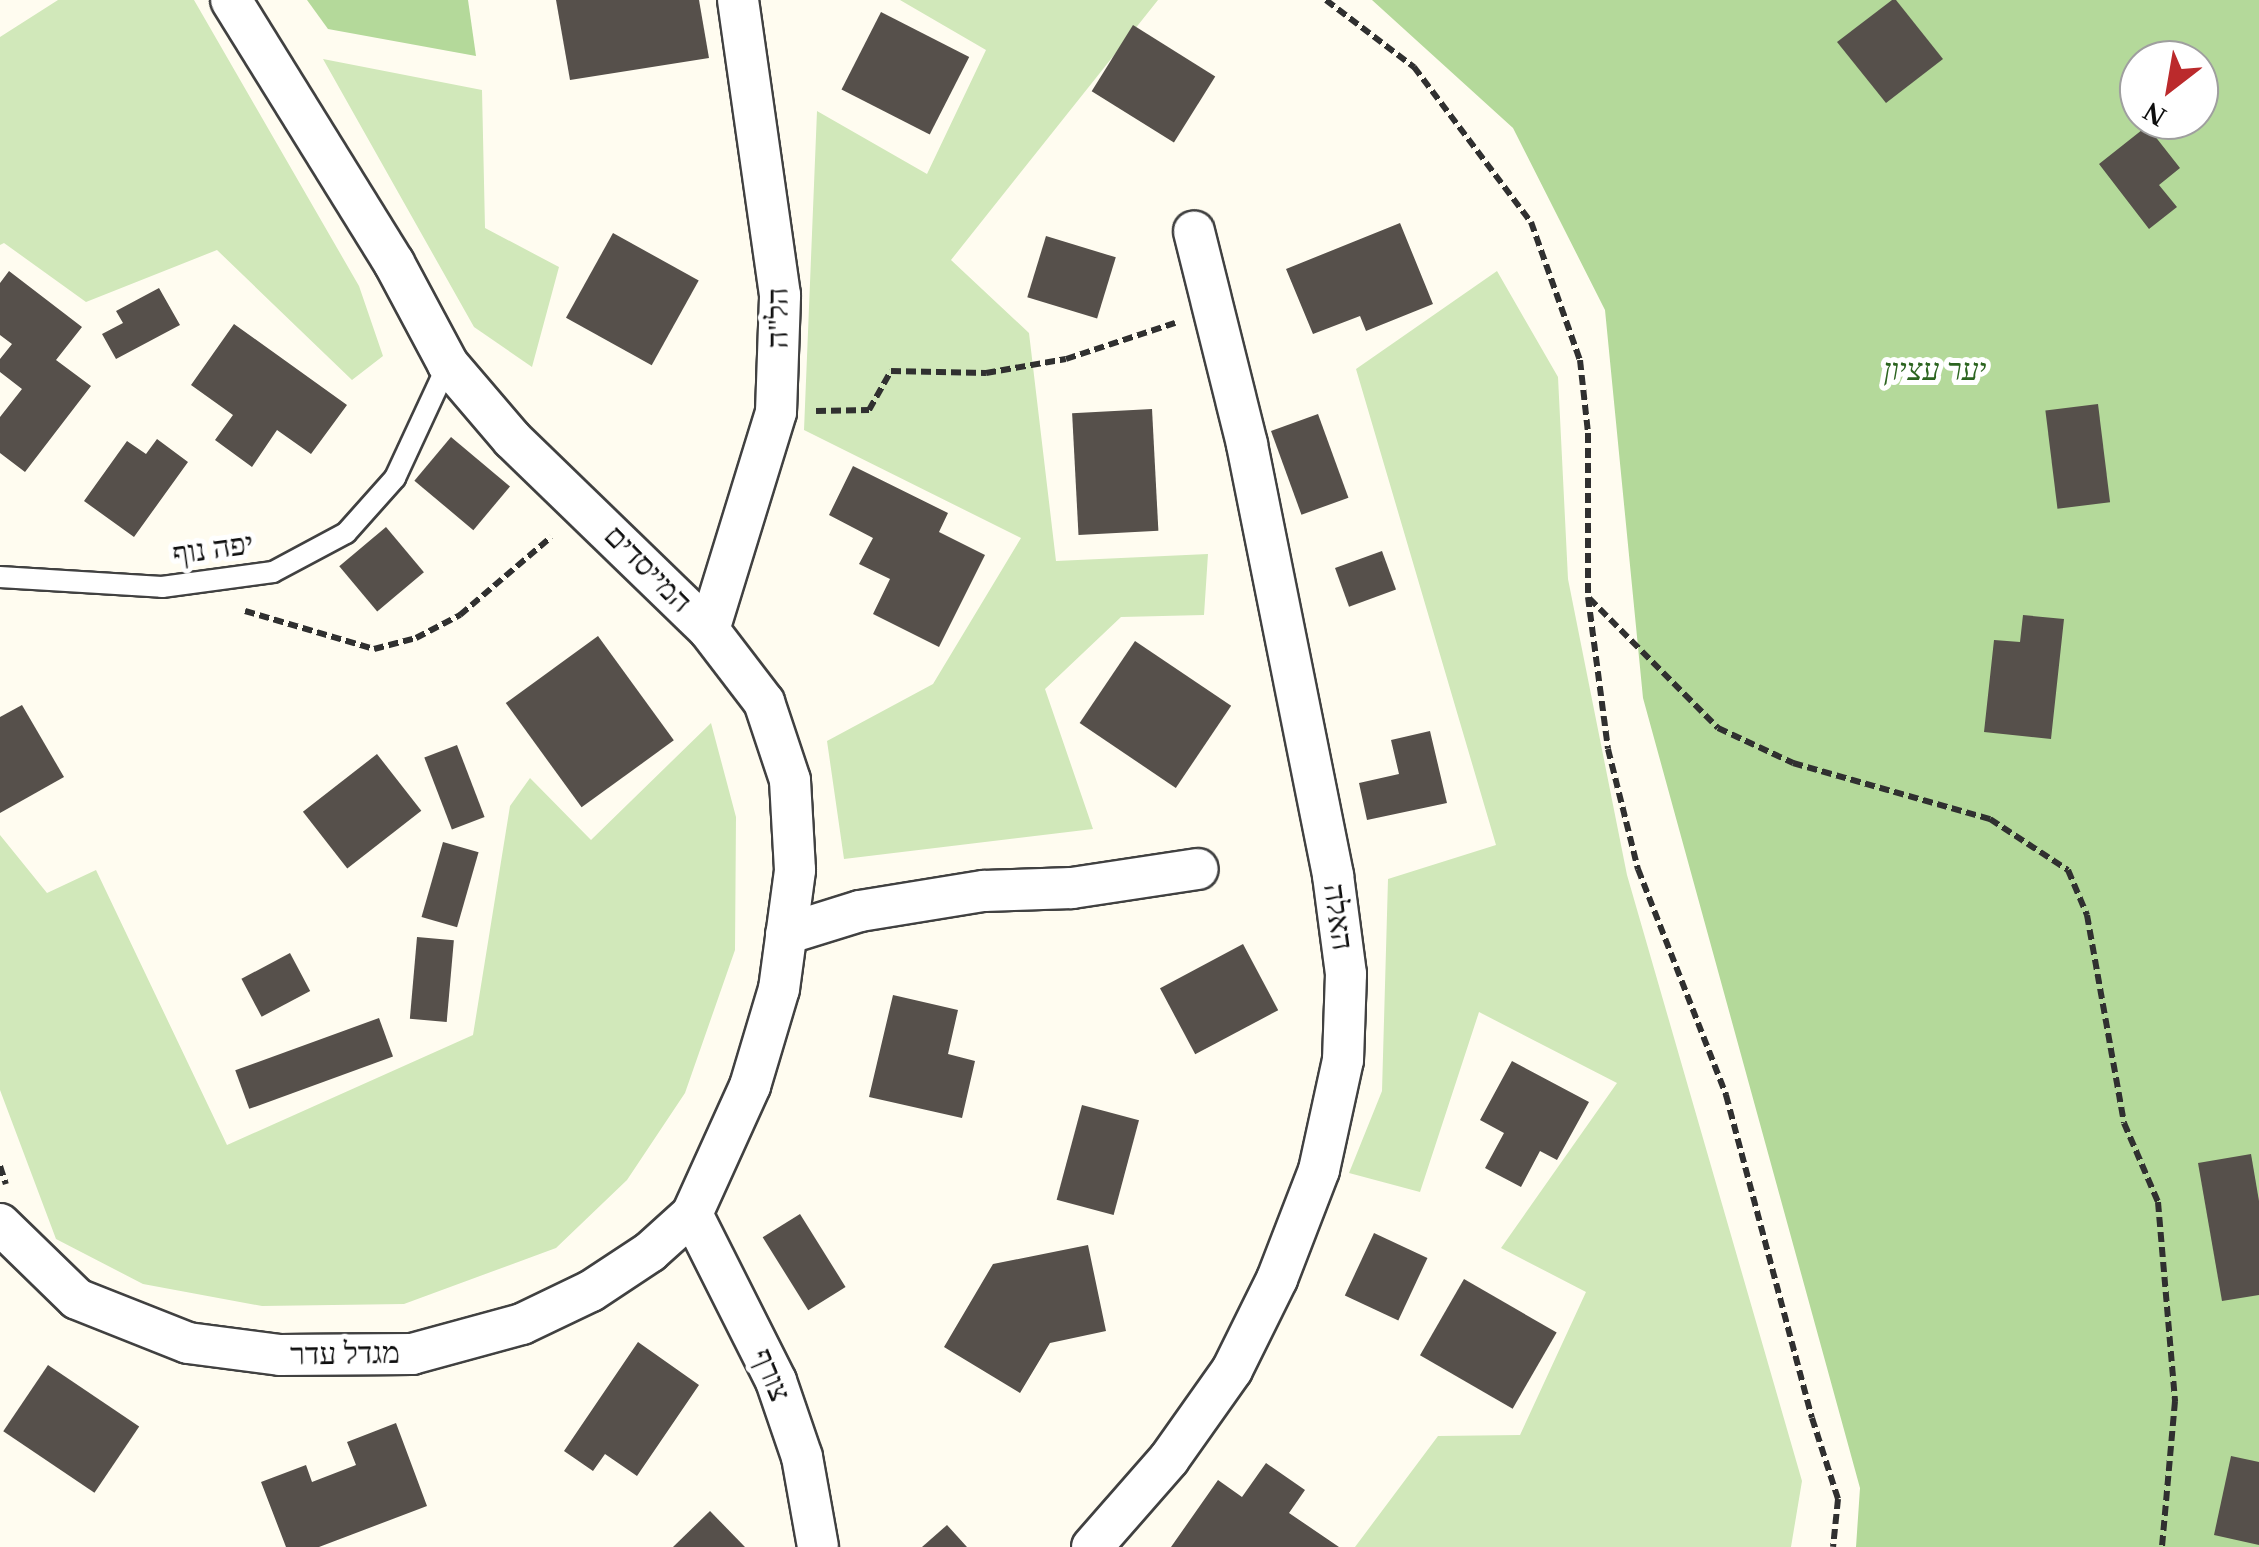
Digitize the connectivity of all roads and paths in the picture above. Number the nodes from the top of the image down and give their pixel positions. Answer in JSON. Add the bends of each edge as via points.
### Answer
{"nodes":[{"id":1,"x":231,"y":0,"type":"edge"},
{"id":2,"x":738,"y":0,"type":"edge"},
{"id":3,"x":1326,"y":0,"type":"edge"},
{"id":4,"x":1194,"y":232,"type":"dead end"},
{"id":5,"x":1216,"y":322,"type":"junction"},
{"id":6,"x":448,"y":364,"type":"junction"},
{"id":7,"x":776,"y":412,"type":"junction"},
{"id":8,"x":586,"y":506,"type":"junction"},
{"id":9,"x":0,"y":576,"type":"edge"},
{"id":10,"x":1588,"y":597,"type":"junction"},
{"id":11,"x":233,"y":607,"type":"dead end"},
{"id":12,"x":709,"y":630,"type":"junction"},
{"id":13,"x":1198,"y":869,"type":"dead end"},
{"id":14,"x":786,"y":934,"type":"junction"},
{"id":15,"x":692,"y":1214,"type":"junction"},
{"id":16,"x":0,"y":1224,"type":"edge"},
{"id":17,"x":818,"y":1547,"type":"edge"},
{"id":18,"x":1092,"y":1547,"type":"edge"},
{"id":19,"x":1832,"y":1547,"type":"edge"},
{"id":20,"x":2162,"y":1547,"type":"edge"}],
"edges":[{"from":1,"to":6,"type":"street","name":"המייסדים","via":[[394,263]]},
{"from":2,"to":7,"type":"street","name":"הל\"ה","via":[[780,295]]},
{"from":3,"to":10,"type":"path","via":[[1414,67],[1531,222],[1580,360],[1588,433]]},
{"from":4,"to":5,"type":"street","name":"האלה"},
{"from":5,"to":7,"type":"path","via":[[1170,323],[1066,359],[986,372],[892,372],[868,410]]},
{"from":5,"to":18,"type":"street","name":"האלה","via":[[1247,444],[1332,874],[1346,974],[1342,1060],[1320,1170],[1232,1370],[1169,1459]]},
{"from":6,"to":8,"type":"street","name":"המייסדים","via":[[512,439]]},
{"from":6,"to":9,"type":"lane","name":"יפה נוף","via":[[395,478],[346,533],[273,572],[162,586]]},
{"from":7,"to":12,"type":"street","name":"הל\"ה"},
{"from":8,"to":11,"type":"path","via":[[460,615],[416,638],[374,649]]},
{"from":8,"to":12,"type":"street","name":"המייסדים"},
{"from":10,"to":19,"type":"path","via":[[1608,750],[1638,869],[1726,1095],[1838,1499]]},
{"from":10,"to":20,"type":"path","via":[[1718,728],[1793,763],[1990,819],[2068,870],[2087,916],[2124,1123],[2158,1202],[2175,1402]]},
{"from":12,"to":14,"type":"street","name":"המייסדים","via":[[764,702],[790,780],[795,870]]},
{"from":13,"to":14,"type":"street","via":[[1072,888],[966,894],[860,911]]},
{"from":14,"to":15,"type":"street","name":"המייסדים","via":[[779,989],[750,1086]]},
{"from":15,"to":16,"type":"street","name":"מגדל עדר","via":[[591,1291],[522,1324],[412,1354],[280,1355],[188,1343],[77,1299]]},
{"from":15,"to":17,"type":"street","name":"צורף","via":[[776,1380],[802,1458]]}]}
